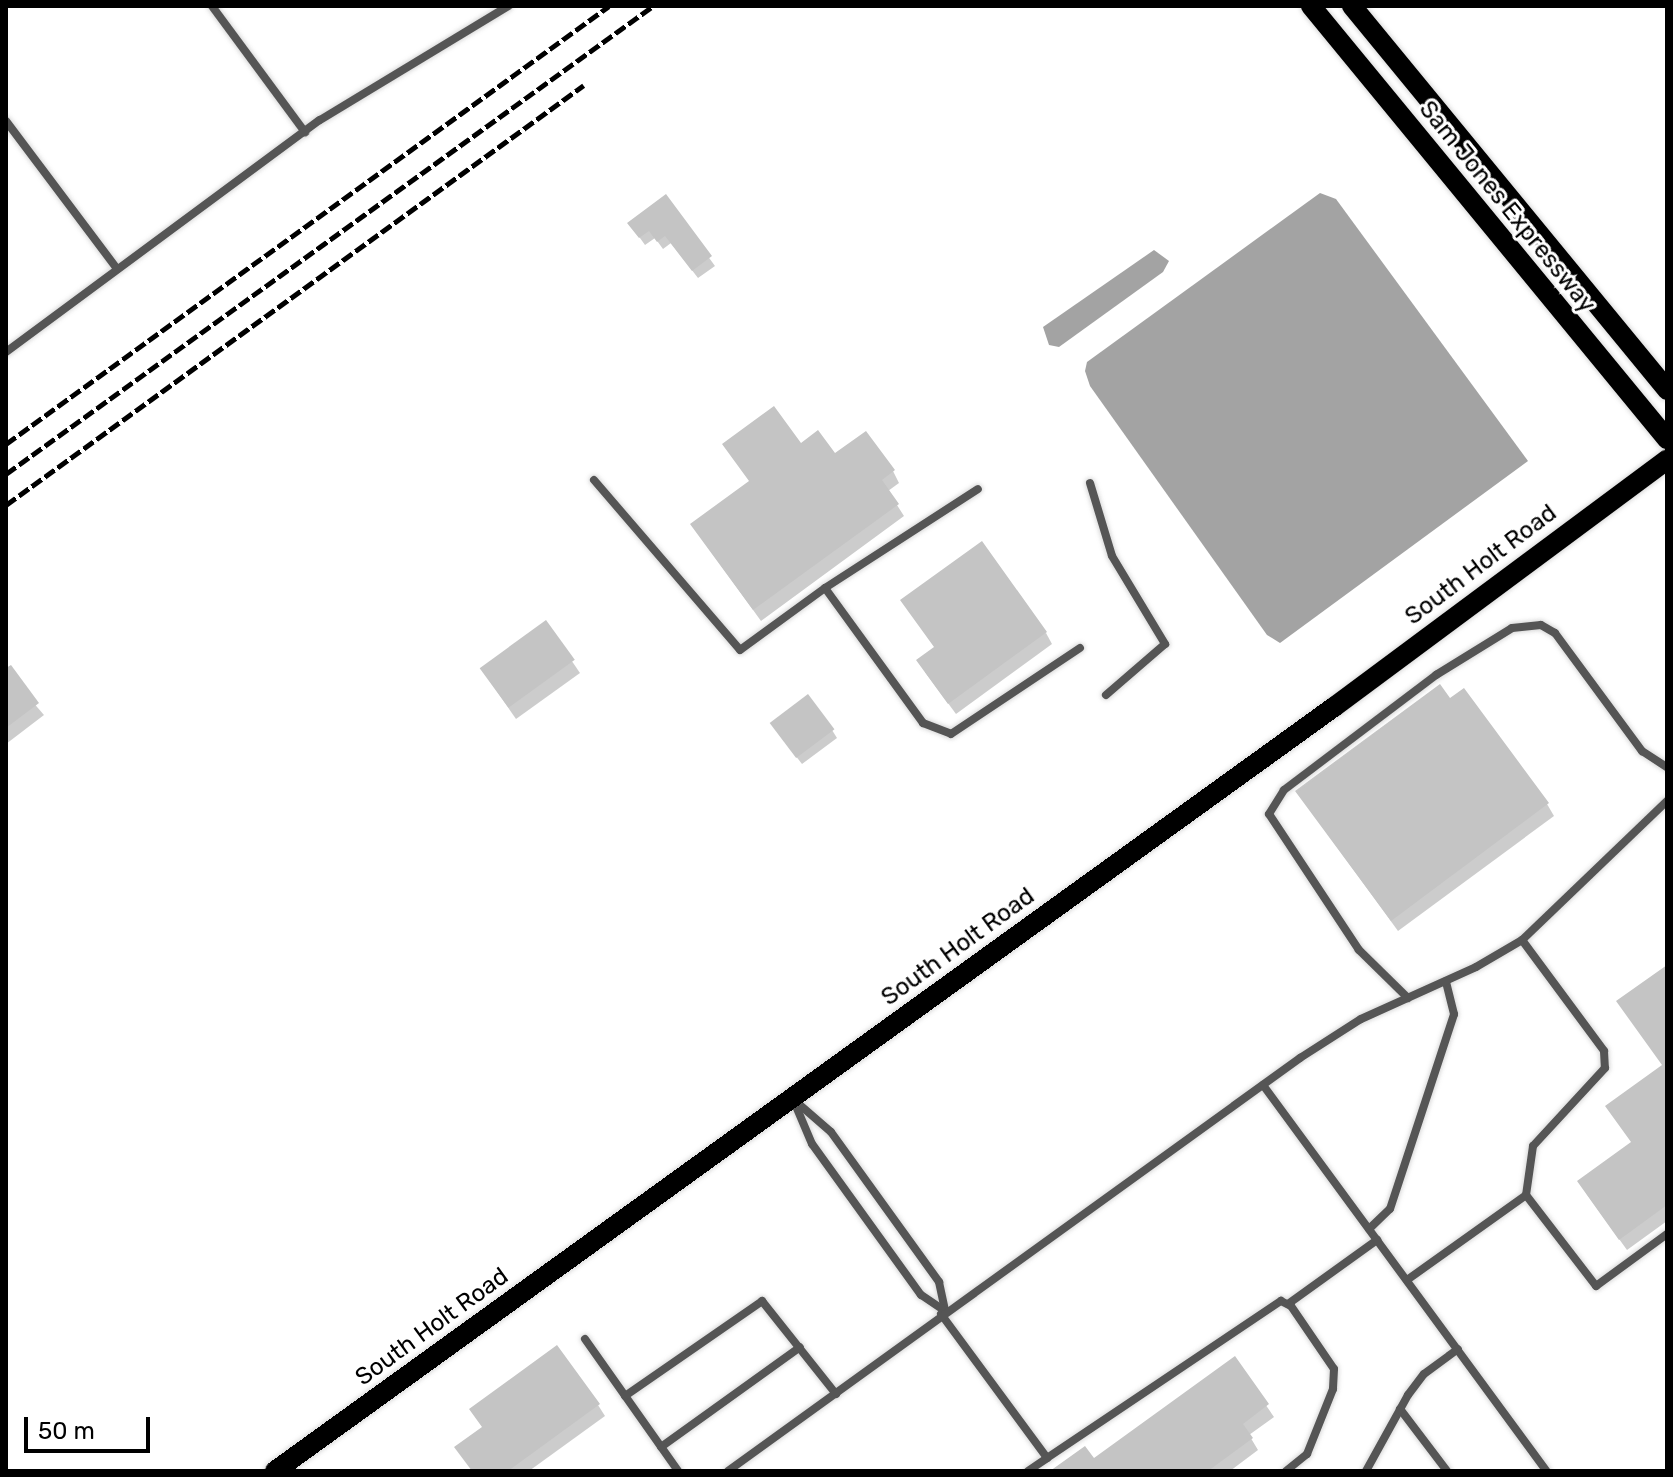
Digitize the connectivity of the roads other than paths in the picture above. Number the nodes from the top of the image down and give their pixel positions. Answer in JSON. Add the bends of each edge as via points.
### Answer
{"nodes":[{"id":1,"x":212,"y":6,"type":"edge"},
{"id":2,"x":508,"y":6,"type":"edge"},
{"id":3,"x":1311,"y":6,"type":"edge"},
{"id":4,"x":1352,"y":6,"type":"edge"},
{"id":5,"x":6,"y":121,"type":"edge"},
{"id":6,"x":305,"y":132,"type":"junction"},
{"id":7,"x":117,"y":269,"type":"junction"},
{"id":8,"x":6,"y":352,"type":"edge"},
{"id":9,"x":1667,"y":390,"type":"edge"},
{"id":10,"x":1667,"y":439,"type":"edge"},
{"id":11,"x":1667,"y":460,"type":"edge"},
{"id":12,"x":594,"y":480,"type":"dead end"},
{"id":13,"x":1090,"y":483,"type":"dead end"},
{"id":14,"x":978,"y":489,"type":"dead end"},
{"id":15,"x":825,"y":588,"type":"junction"},
{"id":16,"x":1080,"y":648,"type":"dead end"},
{"id":17,"x":1106,"y":695,"type":"dead end"},
{"id":18,"x":1667,"y":767,"type":"edge"},
{"id":19,"x":1667,"y":801,"type":"edge"},
{"id":20,"x":1522,"y":940,"type":"junction"},
{"id":21,"x":1446,"y":981,"type":"junction"},
{"id":22,"x":1408,"y":998,"type":"junction"},
{"id":23,"x":1263,"y":1085,"type":"junction"},
{"id":24,"x":793,"y":1099,"type":"junction"},
{"id":25,"x":1526,"y":1195,"type":"junction"},
{"id":26,"x":1369,"y":1229,"type":"junction"},
{"id":27,"x":1667,"y":1234,"type":"edge"},
{"id":28,"x":1377,"y":1240,"type":"junction"},
{"id":29,"x":1407,"y":1280,"type":"junction"},
{"id":30,"x":1288,"y":1304,"type":"junction"},
{"id":31,"x":943,"y":1312,"type":"junction"},
{"id":32,"x":585,"y":1339,"type":"dead end"},
{"id":33,"x":800,"y":1347,"type":"junction"},
{"id":34,"x":1458,"y":1349,"type":"junction"},
{"id":35,"x":836,"y":1394,"type":"junction"},
{"id":36,"x":625,"y":1396,"type":"junction"},
{"id":37,"x":1400,"y":1409,"type":"junction"},
{"id":38,"x":661,"y":1447,"type":"junction"},
{"id":39,"x":1047,"y":1458,"type":"junction"},
{"id":40,"x":275,"y":1471,"type":"edge"},
{"id":41,"x":678,"y":1471,"type":"edge"},
{"id":42,"x":728,"y":1471,"type":"edge"},
{"id":43,"x":1028,"y":1471,"type":"edge"},
{"id":44,"x":1286,"y":1471,"type":"edge"},
{"id":45,"x":1366,"y":1471,"type":"edge"},
{"id":46,"x":1447,"y":1471,"type":"edge"},
{"id":47,"x":1547,"y":1471,"type":"edge"}],
"edges":[{"from":1,"to":6,"type":"lane"},
{"from":2,"to":6,"type":"lane"},
{"from":3,"to":10,"type":"main road","name":"Sam Jones Expressway"},
{"from":4,"to":9,"type":"main road","name":"Sam Jones Expressway"},
{"from":5,"to":7,"type":"lane"},
{"from":6,"to":7,"type":"lane"},
{"from":7,"to":8,"type":"lane"},
{"from":11,"to":24,"type":"main road","name":"South Holt Road"},
{"from":12,"to":15,"type":"lane","via":[[740,650]]},
{"from":13,"to":17,"type":"lane","via":[[1112,556],[1165,644]]},
{"from":14,"to":15,"type":"lane"},
{"from":15,"to":16,"type":"lane","via":[[923,723],[951,734]]},
{"from":18,"to":22,"type":"lane","via":[[1642,751],[1555,633],[1541,625],[1512,628],[1436,675],[1284,790],[1269,814],[1359,950]]},
{"from":19,"to":20,"type":"lane"},
{"from":20,"to":21,"type":"lane"},
{"from":20,"to":25,"type":"lane","via":[[1604,1051],[1605,1068],[1533,1146]]},
{"from":21,"to":22,"type":"lane"},
{"from":21,"to":26,"type":"lane","via":[[1454,1014],[1390,1209]]},
{"from":22,"to":23,"type":"lane","via":[[1361,1019]]},
{"from":23,"to":26,"type":"lane"},
{"from":23,"to":31,"type":"lane"},
{"from":24,"to":31,"type":"lane","via":[[812,1144],[921,1295]]},
{"from":24,"to":31,"type":"lane","via":[[831,1132],[939,1282]]},
{"from":24,"to":40,"type":"main road","name":"South Holt Road"},
{"from":25,"to":27,"type":"lane","via":[[1596,1286]]},
{"from":25,"to":29,"type":"lane"},
{"from":26,"to":28,"type":"lane"},
{"from":28,"to":29,"type":"lane"},
{"from":28,"to":30,"type":"lane"},
{"from":29,"to":34,"type":"lane"},
{"from":30,"to":39,"type":"lane","via":[[1270,1305]]},
{"from":30,"to":44,"type":"lane","via":[[1334,1369],[1333,1389],[1307,1454]]},
{"from":31,"to":35,"type":"lane"},
{"from":31,"to":39,"type":"lane"},
{"from":32,"to":36,"type":"lane"},
{"from":33,"to":35,"type":"lane"},
{"from":33,"to":36,"type":"lane","via":[[762,1301]]},
{"from":33,"to":38,"type":"lane"},
{"from":34,"to":37,"type":"lane","via":[[1424,1374]]},
{"from":34,"to":47,"type":"lane"},
{"from":35,"to":42,"type":"lane"},
{"from":36,"to":38,"type":"lane"},
{"from":37,"to":45,"type":"lane"},
{"from":37,"to":46,"type":"lane"},
{"from":38,"to":41,"type":"lane"},
{"from":39,"to":43,"type":"lane"}]}
